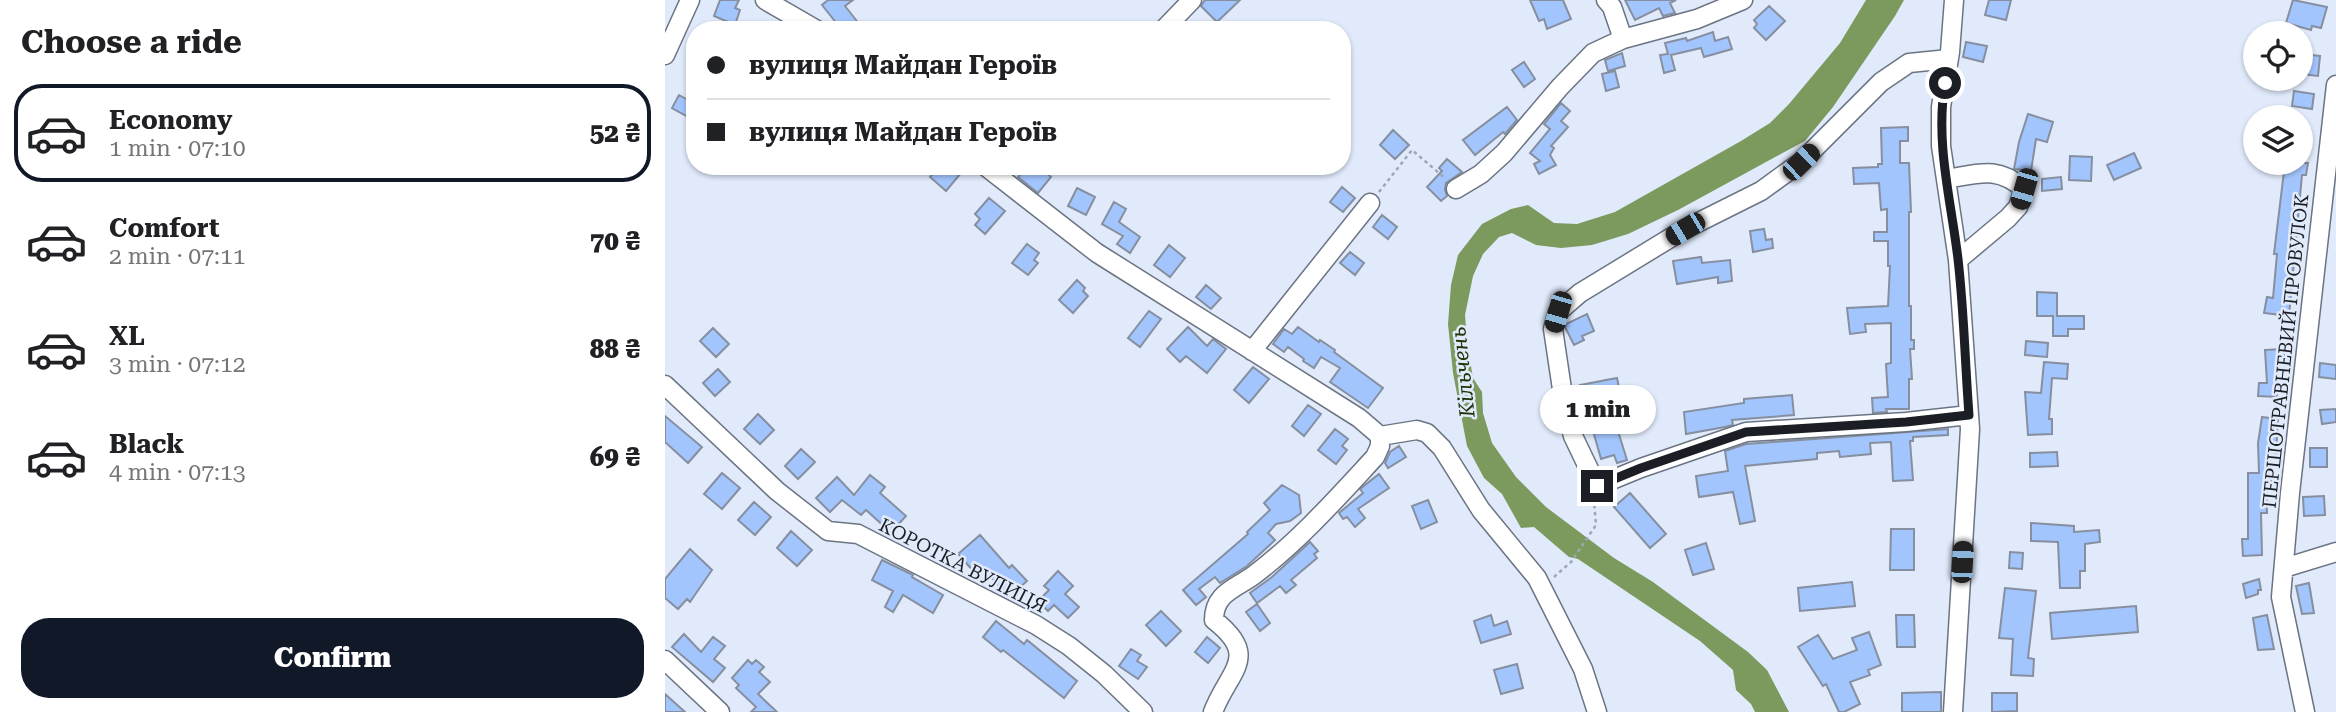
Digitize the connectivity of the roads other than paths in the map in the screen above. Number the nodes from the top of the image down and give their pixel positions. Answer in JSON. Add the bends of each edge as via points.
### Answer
{"nodes":[{"id":1,"x":690,"y":0,"type":"edge"},
{"id":2,"x":765,"y":0,"type":"edge"},
{"id":3,"x":1192,"y":0,"type":"edge"},
{"id":4,"x":1606,"y":0,"type":"edge"},
{"id":5,"x":1743,"y":0,"type":"edge"},
{"id":6,"x":1954,"y":0,"type":"edge"},
{"id":7,"x":801,"y":21,"type":"edge"},
{"id":8,"x":1172,"y":21,"type":"edge"},
{"id":9,"x":1623,"y":38,"type":"junction"},
{"id":10,"x":665,"y":55,"type":"edge"},
{"id":11,"x":1949,"y":59,"type":"junction"},
{"id":12,"x":2336,"y":85,"type":"edge"},
{"id":13,"x":997,"y":175,"type":"edge"},
{"id":14,"x":1946,"y":180,"type":"junction"},
{"id":15,"x":1457,"y":189,"type":"road end"},
{"id":16,"x":1370,"y":203,"type":"road end"},
{"id":17,"x":1958,"y":260,"type":"junction"},
{"id":18,"x":1252,"y":351,"type":"junction"},
{"id":19,"x":665,"y":385,"type":"edge"},
{"id":20,"x":1969,"y":415,"type":"junction"},
{"id":21,"x":1380,"y":436,"type":"junction"},
{"id":22,"x":2336,"y":552,"type":"edge"},
{"id":23,"x":2284,"y":568,"type":"junction"},
{"id":24,"x":665,"y":660,"type":"edge"},
{"id":25,"x":1954,"y":703,"type":"edge"},
{"id":26,"x":720,"y":712,"type":"edge"},
{"id":27,"x":1143,"y":712,"type":"edge"},
{"id":28,"x":1213,"y":712,"type":"edge"},
{"id":29,"x":1597,"y":712,"type":"edge"},
{"id":30,"x":2305,"y":712,"type":"edge"}],
"edges":[{"from":1,"to":10,"type":"street"},
{"from":2,"to":7,"type":"street"},
{"from":3,"to":8,"type":"street"},
{"from":4,"to":9,"type":"street"},
{"from":5,"to":9,"type":"street","via":[[1697,19]]},
{"from":6,"to":11,"type":"street"},
{"from":9,"to":15,"type":"street","via":[[1593,53],[1504,153]]},
{"from":11,"to":14,"type":"street","via":[[1941,107]]},
{"from":11,"to":20,"type":"street","via":[[1909,63],[1881,82],[1801,162],[1761,191],[1685,229],[1580,293],[1558,312],[1553,329],[1573,436],[1597,486],[1746,432]]},
{"from":12,"to":23,"type":"street","name":"ПЕРШОТРАВНЕВИЙ ПРОВУЛОК"},
{"from":13,"to":18,"type":"street","via":[[1097,253]]},
{"from":14,"to":17,"type":"street"},
{"from":14,"to":17,"type":"street","via":[[1989,172],[2011,177],[2024,189],[2008,218]]},
{"from":16,"to":18,"type":"street"},
{"from":17,"to":20,"type":"street"},
{"from":18,"to":21,"type":"street"},
{"from":19,"to":27,"type":"street","name":"КОРОТКА ВУЛИЦЯ","via":[[777,491],[828,531],[857,534],[1036,625],[1104,674]]},
{"from":20,"to":25,"type":"street"},
{"from":21,"to":28,"type":"street","via":[[1375,457],[1326,510],[1263,567],[1221,596],[1214,607],[1214,620],[1233,637],[1239,658]]},
{"from":21,"to":29,"type":"street","via":[[1408,430],[1427,433],[1442,448],[1481,510],[1537,578],[1583,669]]},
{"from":22,"to":23,"type":"street"},
{"from":23,"to":30,"type":"street","name":"ПЕРШОТРАВНЕВИЙ ПРОВУЛОК","via":[[2281,597]]},
{"from":24,"to":26,"type":"street"}]}
